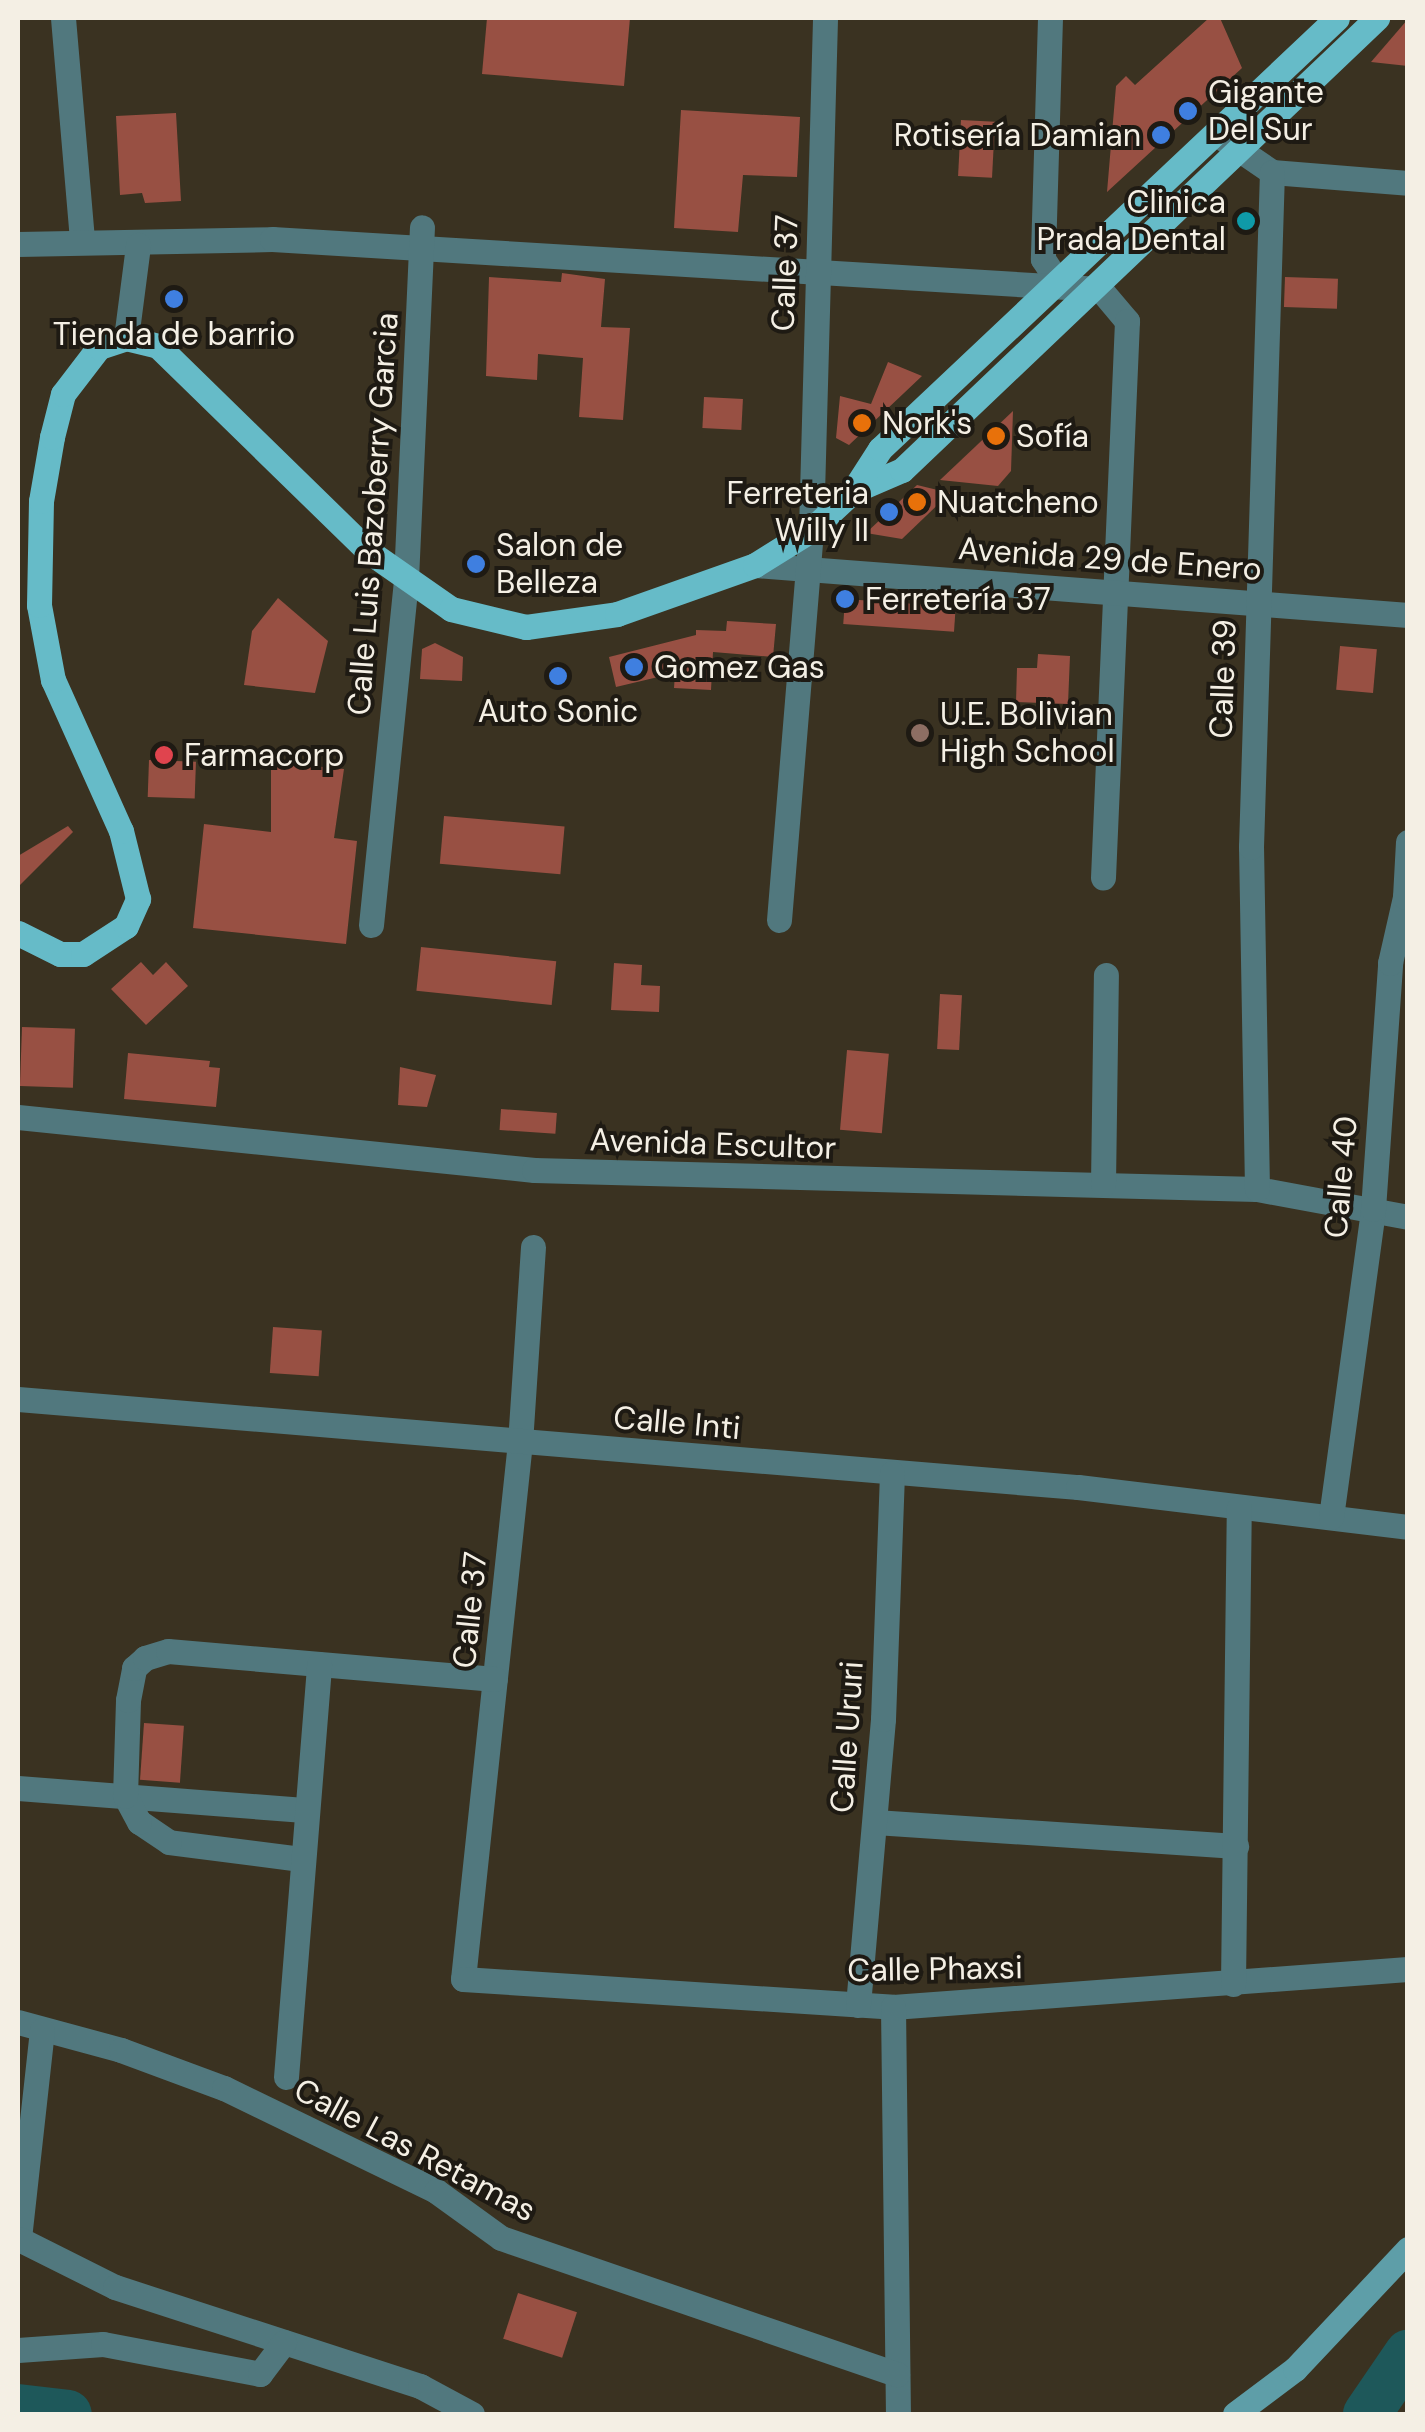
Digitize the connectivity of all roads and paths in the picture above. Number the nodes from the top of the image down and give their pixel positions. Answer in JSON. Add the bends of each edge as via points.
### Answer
{"nodes":[{"id":1,"x":63,"y":18,"type":"edge"},
{"id":2,"x":824,"y":18,"type":"edge"},
{"id":3,"x":1050,"y":18,"type":"edge"},
{"id":4,"x":1337,"y":18,"type":"edge"},
{"id":5,"x":1377,"y":18,"type":"edge"},
{"id":6,"x":1216,"y":134,"type":"junction"},
{"id":7,"x":1242,"y":152,"type":"junction"},
{"id":8,"x":1272,"y":172,"type":"junction"},
{"id":9,"x":1408,"y":183,"type":"edge"},
{"id":10,"x":423,"y":239,"type":"junction"},
{"id":11,"x":82,"y":240,"type":"junction"},
{"id":12,"x":18,"y":244,"type":"edge"},
{"id":13,"x":138,"y":244,"type":"junction"},
{"id":14,"x":818,"y":269,"type":"junction"},
{"id":15,"x":1059,"y":284,"type":"junction"},
{"id":16,"x":1100,"y":288,"type":"junction"},
{"id":17,"x":126,"y":338,"type":"junction"},
{"id":18,"x":852,"y":491,"type":"junction"},
{"id":19,"x":811,"y":530,"type":"junction"},
{"id":20,"x":755,"y":565,"type":"junction"},
{"id":21,"x":808,"y":568,"type":"junction"},
{"id":22,"x":406,"y":579,"type":"junction"},
{"id":23,"x":1116,"y":592,"type":"junction"},
{"id":24,"x":1258,"y":603,"type":"junction"},
{"id":25,"x":1408,"y":615,"type":"edge"},
{"id":26,"x":1408,"y":842,"type":"edge"},
{"id":27,"x":1103,"y":877,"type":"dead end"},
{"id":28,"x":779,"y":920,"type":"dead end"},
{"id":29,"x":371,"y":924,"type":"dead end"},
{"id":30,"x":18,"y":933,"type":"edge"},
{"id":31,"x":1106,"y":974,"type":"dead end"},
{"id":32,"x":18,"y":1117,"type":"edge"},
{"id":33,"x":1103,"y":1184,"type":"junction"},
{"id":34,"x":1257,"y":1189,"type":"junction"},
{"id":35,"x":1373,"y":1209,"type":"junction"},
{"id":36,"x":1408,"y":1216,"type":"edge"},
{"id":37,"x":533,"y":1246,"type":"dead end"},
{"id":38,"x":18,"y":1400,"type":"edge"},
{"id":39,"x":520,"y":1442,"type":"junction"},
{"id":40,"x":892,"y":1473,"type":"junction"},
{"id":41,"x":1239,"y":1508,"type":"junction"},
{"id":42,"x":1330,"y":1517,"type":"junction"},
{"id":43,"x":1408,"y":1527,"type":"edge"},
{"id":44,"x":319,"y":1664,"type":"junction"},
{"id":45,"x":496,"y":1679,"type":"junction"},
{"id":46,"x":18,"y":1788,"type":"edge"},
{"id":47,"x":124,"y":1796,"type":"junction"},
{"id":48,"x":304,"y":1810,"type":"junction"},
{"id":49,"x":875,"y":1822,"type":"junction"},
{"id":50,"x":1236,"y":1846,"type":"junction"},
{"id":51,"x":301,"y":1858,"type":"junction"},
{"id":52,"x":1408,"y":1969,"type":"edge"},
{"id":53,"x":463,"y":1978,"type":"joint"},
{"id":54,"x":1232,"y":1984,"type":"junction"},
{"id":55,"x":858,"y":2004,"type":"junction"},
{"id":56,"x":893,"y":2006,"type":"junction"},
{"id":57,"x":30,"y":2026,"type":"edge"},
{"id":58,"x":286,"y":2077,"type":"dead end"},
{"id":59,"x":1408,"y":2249,"type":"edge"},
{"id":60,"x":284,"y":2342,"type":"junction"},
{"id":61,"x":18,"y":2350,"type":"edge"},
{"id":62,"x":896,"y":2374,"type":"junction"},
{"id":63,"x":472,"y":2414,"type":"edge"},
{"id":64,"x":898,"y":2414,"type":"edge"},
{"id":65,"x":1235,"y":2414,"type":"edge"}],
"edges":[{"from":1,"to":11,"type":"street"},
{"from":2,"to":14,"type":"street","name":"Calle 37"},
{"from":3,"to":15,"type":"street","via":[[1043,259]]},
{"from":4,"to":6,"type":"main road"},
{"from":5,"to":7,"type":"main road"},
{"from":6,"to":7,"type":"street"},
{"from":6,"to":15,"type":"main road"},
{"from":7,"to":8,"type":"street"},
{"from":7,"to":16,"type":"main road"},
{"from":8,"to":9,"type":"street"},
{"from":8,"to":24,"type":"street","name":"Calle 39"},
{"from":10,"to":13,"type":"street"},
{"from":10,"to":14,"type":"street"},
{"from":10,"to":22,"type":"street","name":"Calle Luis Bazoberry Garcia"},
{"from":11,"to":12,"type":"street"},
{"from":11,"to":13,"type":"street"},
{"from":13,"to":17,"type":"street"},
{"from":14,"to":15,"type":"street"},
{"from":14,"to":19,"type":"street","name":"Calle 37"},
{"from":15,"to":16,"type":"street"},
{"from":15,"to":18,"type":"main road","via":[[880,449]]},
{"from":16,"to":18,"type":"main road","via":[[902,470]]},
{"from":16,"to":23,"type":"street","via":[[1127,321]]},
{"from":17,"to":22,"type":"main road","via":[[158,346],[368,551]]},
{"from":17,"to":30,"type":"main road","via":[[99,347],[63,394],[41,502],[39,605],[53,680],[126,844],[138,900],[126,926],[83,954],[60,954]]},
{"from":18,"to":19,"type":"main road"},
{"from":19,"to":20,"type":"main road"},
{"from":19,"to":21,"type":"street","name":"Calle 37"},
{"from":20,"to":21,"type":"street","name":"Avenida 29 de Enero"},
{"from":20,"to":22,"type":"main road","via":[[617,614],[526,626],[451,609]]},
{"from":21,"to":23,"type":"street","name":"Avenida 29 de Enero"},
{"from":21,"to":28,"type":"street"},
{"from":22,"to":29,"type":"street","name":"Calle Luis Bazoberry Garcia"},
{"from":23,"to":24,"type":"street","name":"Avenida 29 de Enero"},
{"from":23,"to":27,"type":"street"},
{"from":24,"to":25,"type":"street","name":"Avenida 29 de Enero"},
{"from":24,"to":34,"type":"street","name":"Calle 39","via":[[1251,847]]},
{"from":26,"to":35,"type":"street","name":"Calle 40","via":[[1405,897],[1390,963]]},
{"from":31,"to":33,"type":"street"},
{"from":32,"to":33,"type":"street","name":"Avenida Escultor","via":[[534,1170]]},
{"from":33,"to":34,"type":"street","name":"Avenida Escultor"},
{"from":34,"to":35,"type":"street","name":"Avenida Escultor"},
{"from":35,"to":36,"type":"street","name":"Avenida Escultor"},
{"from":35,"to":42,"type":"street","name":"Calle 40"},
{"from":37,"to":39,"type":"street","name":"Calle 37"},
{"from":38,"to":39,"type":"street","name":"Calle Inti"},
{"from":39,"to":40,"type":"street","name":"Calle Inti"},
{"from":39,"to":45,"type":"street","name":"Calle 37"},
{"from":40,"to":41,"type":"street","name":"Calle Inti"},
{"from":40,"to":49,"type":"street","name":"Calle Ururi"},
{"from":41,"to":42,"type":"street","name":"Calle Inti"},
{"from":41,"to":50,"type":"street"},
{"from":42,"to":43,"type":"street"},
{"from":44,"to":45,"type":"street"},
{"from":44,"to":47,"type":"street","via":[[168,1652],[145,1658],[134,1668],[128,1700]]},
{"from":44,"to":48,"type":"street"},
{"from":45,"to":53,"type":"street","name":"Calle 37"},
{"from":46,"to":47,"type":"street"},
{"from":47,"to":48,"type":"street"},
{"from":47,"to":51,"type":"street","via":[[139,1822],[169,1842]]},
{"from":48,"to":51,"type":"street"},
{"from":49,"to":50,"type":"street"},
{"from":49,"to":55,"type":"street","name":"Calle Ururi"},
{"from":50,"to":54,"type":"street"},
{"from":51,"to":58,"type":"street"},
{"from":52,"to":54,"type":"street","name":"Calle Phaxsi"},
{"from":53,"to":55,"type":"street","name":"Calle Phaxsi"},
{"from":54,"to":56,"type":"street","name":"Calle Phaxsi"},
{"from":55,"to":56,"type":"street","name":"Calle Phaxsi"},
{"from":56,"to":62,"type":"street"},
{"from":57,"to":60,"type":"street","via":[[20,2240],[114,2287]]},
{"from":57,"to":62,"type":"street","name":"Calle Las Retamas","via":[[224,2088],[436,2191],[501,2238]]},
{"from":59,"to":65,"type":"main road","via":[[1295,2369]]},
{"from":60,"to":61,"type":"street","via":[[260,2374],[103,2344]]},
{"from":60,"to":63,"type":"street","via":[[420,2386]]},
{"from":62,"to":64,"type":"street"}]}
